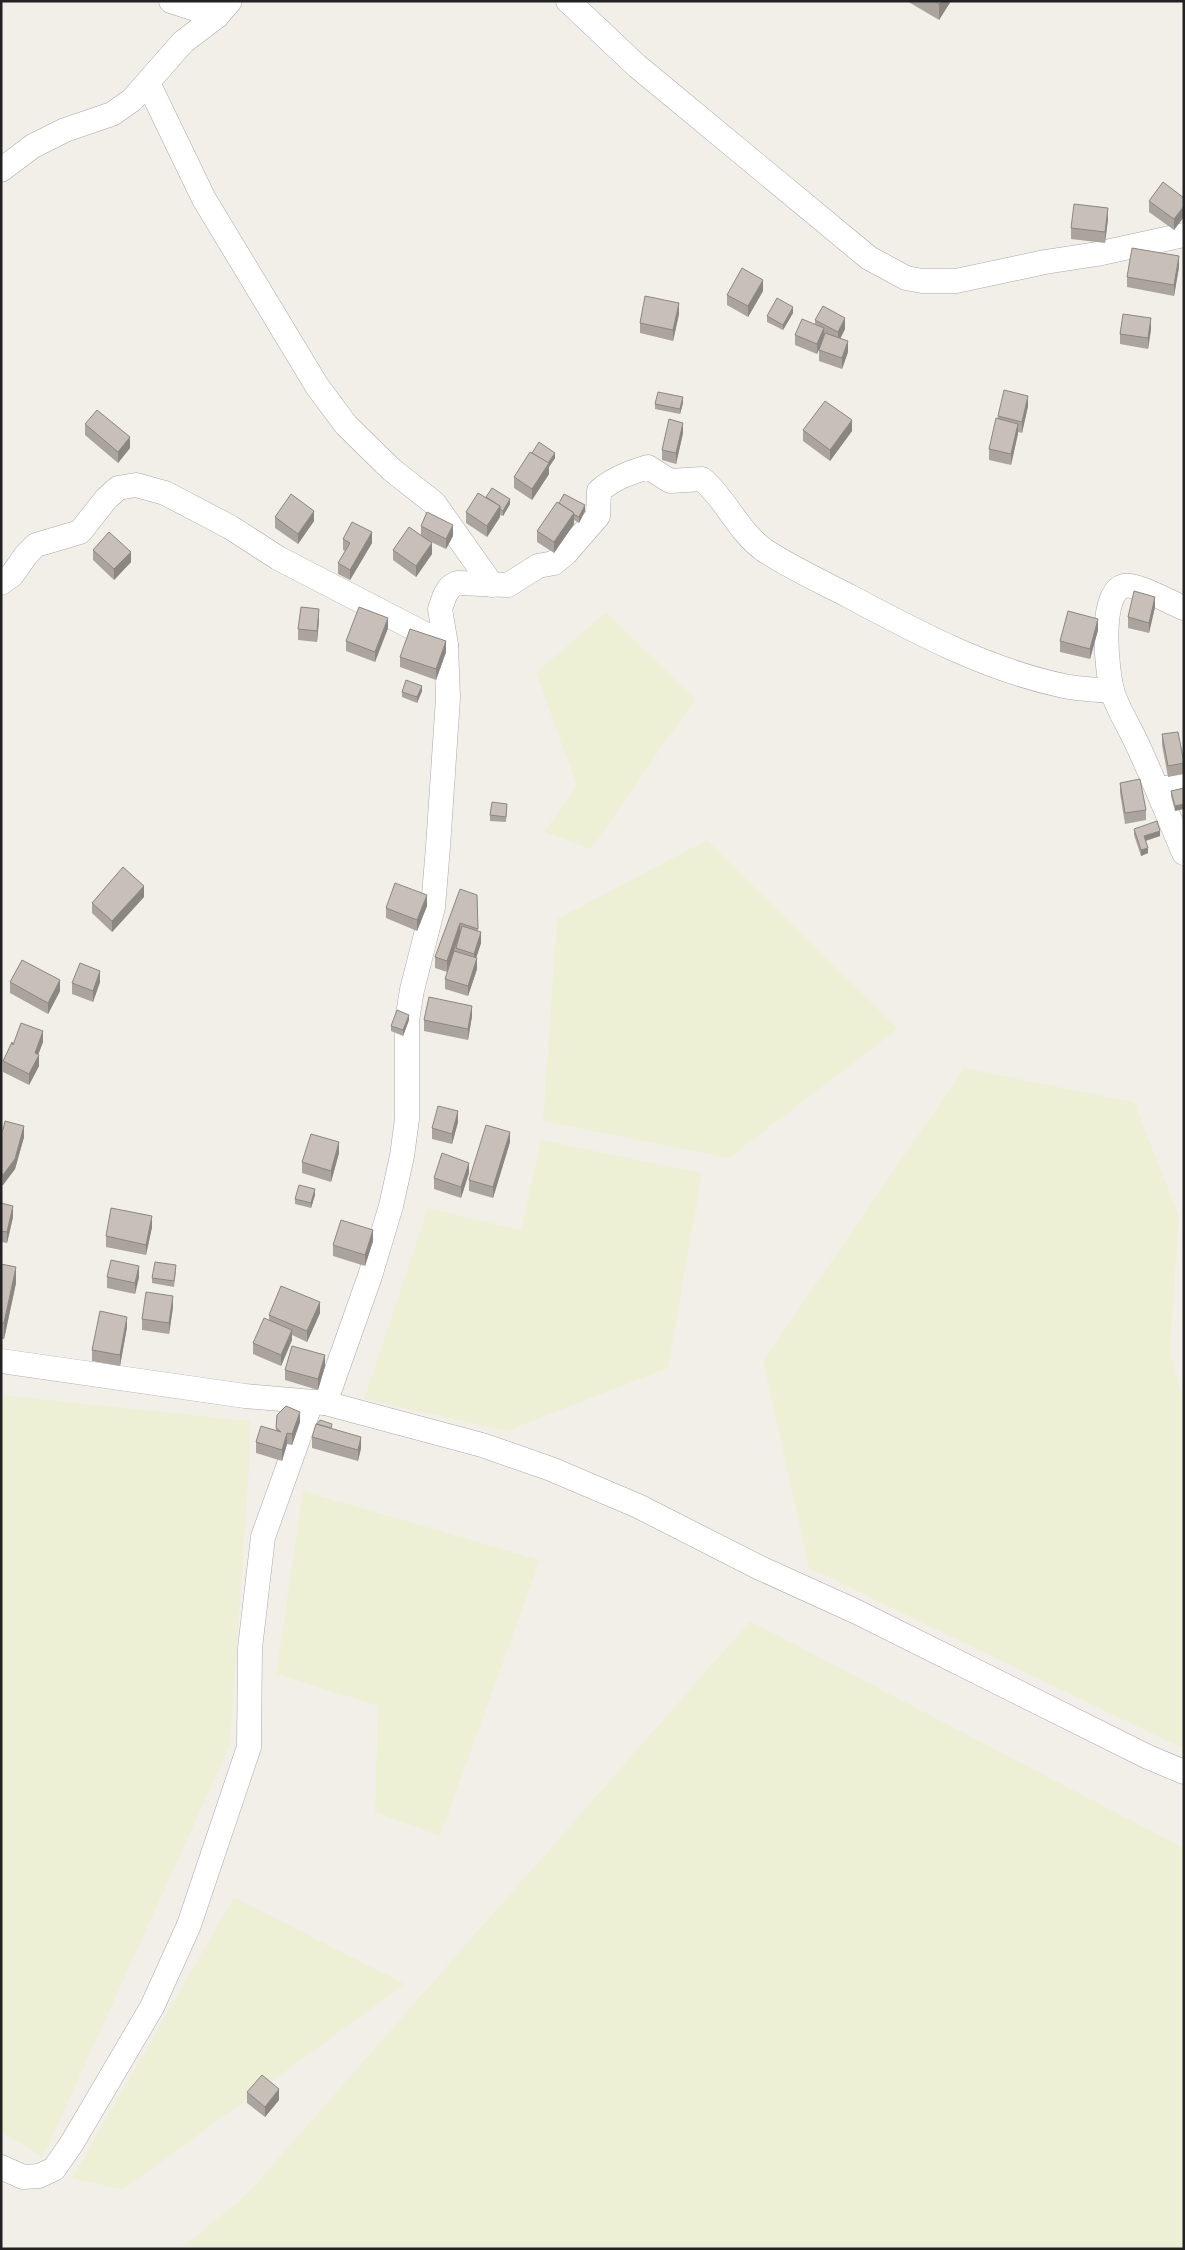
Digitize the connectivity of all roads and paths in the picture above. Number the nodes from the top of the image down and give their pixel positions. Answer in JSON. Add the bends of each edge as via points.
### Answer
{"nodes":[{"id":1,"x":171,"y":1,"type":"edge"},
{"id":2,"x":568,"y":1,"type":"edge"},
{"id":3,"x":223,"y":8,"type":"edge"},
{"id":4,"x":148,"y":82,"type":"junction"},
{"id":5,"x":1,"y":170,"type":"edge"},
{"id":6,"x":1184,"y":235,"type":"edge"},
{"id":7,"x":1,"y":584,"type":"edge"},
{"id":8,"x":492,"y":585,"type":"junction"},
{"id":9,"x":1184,"y":608,"type":"edge"},
{"id":10,"x":446,"y":645,"type":"junction"},
{"id":11,"x":1112,"y":691,"type":"junction"},
{"id":12,"x":1184,"y":784,"type":"edge"},
{"id":13,"x":1158,"y":790,"type":"junction"},
{"id":14,"x":1184,"y":853,"type":"edge"},
{"id":15,"x":1,"y":1361,"type":"edge"},
{"id":16,"x":318,"y":1403,"type":"junction"},
{"id":17,"x":1184,"y":1772,"type":"edge"},
{"id":18,"x":1,"y":2167,"type":"edge"}],
"edges":[{"from":1,"to":3,"type":"street"},
{"from":2,"to":6,"type":"street","via":[[637,66],[869,258],[906,278],[956,281]]},
{"from":3,"to":4,"type":"street","via":[[183,42]]},
{"from":4,"to":5,"type":"street","via":[[132,100],[112,114],[65,130],[34,146]]},
{"from":4,"to":8,"type":"street","via":[[204,199],[317,386],[346,425],[385,464],[434,503]]},
{"from":7,"to":10,"type":"street","via":[[36,545],[80,532],[118,488],[136,485],[165,492],[230,527],[278,558]]},
{"from":8,"to":10,"type":"street","via":[[457,583],[450,587],[440,609]]},
{"from":8,"to":11,"type":"street","via":[[508,586],[538,566],[554,563],[598,516],[599,491],[628,473],[648,467],[670,481],[702,479],[736,523],[764,549],[924,636],[1034,678],[1064,686]]},
{"from":9,"to":11,"type":"street","via":[[1128,586],[1113,594],[1108,615],[1107,649]]},
{"from":10,"to":16,"type":"street","via":[[448,698],[433,907],[407,1020],[407,1119],[402,1156],[370,1276]]},
{"from":11,"to":13,"type":"street"},
{"from":12,"to":13,"type":"street"},
{"from":13,"to":14,"type":"street"},
{"from":15,"to":16,"type":"street","via":[[245,1396]]},
{"from":16,"to":17,"type":"street","via":[[482,1445],[630,1502]]},
{"from":16,"to":18,"type":"street","via":[[263,1537],[250,1648],[248,1747],[189,1925],[152,2007],[54,2169],[39,2176],[23,2177]]}]}
